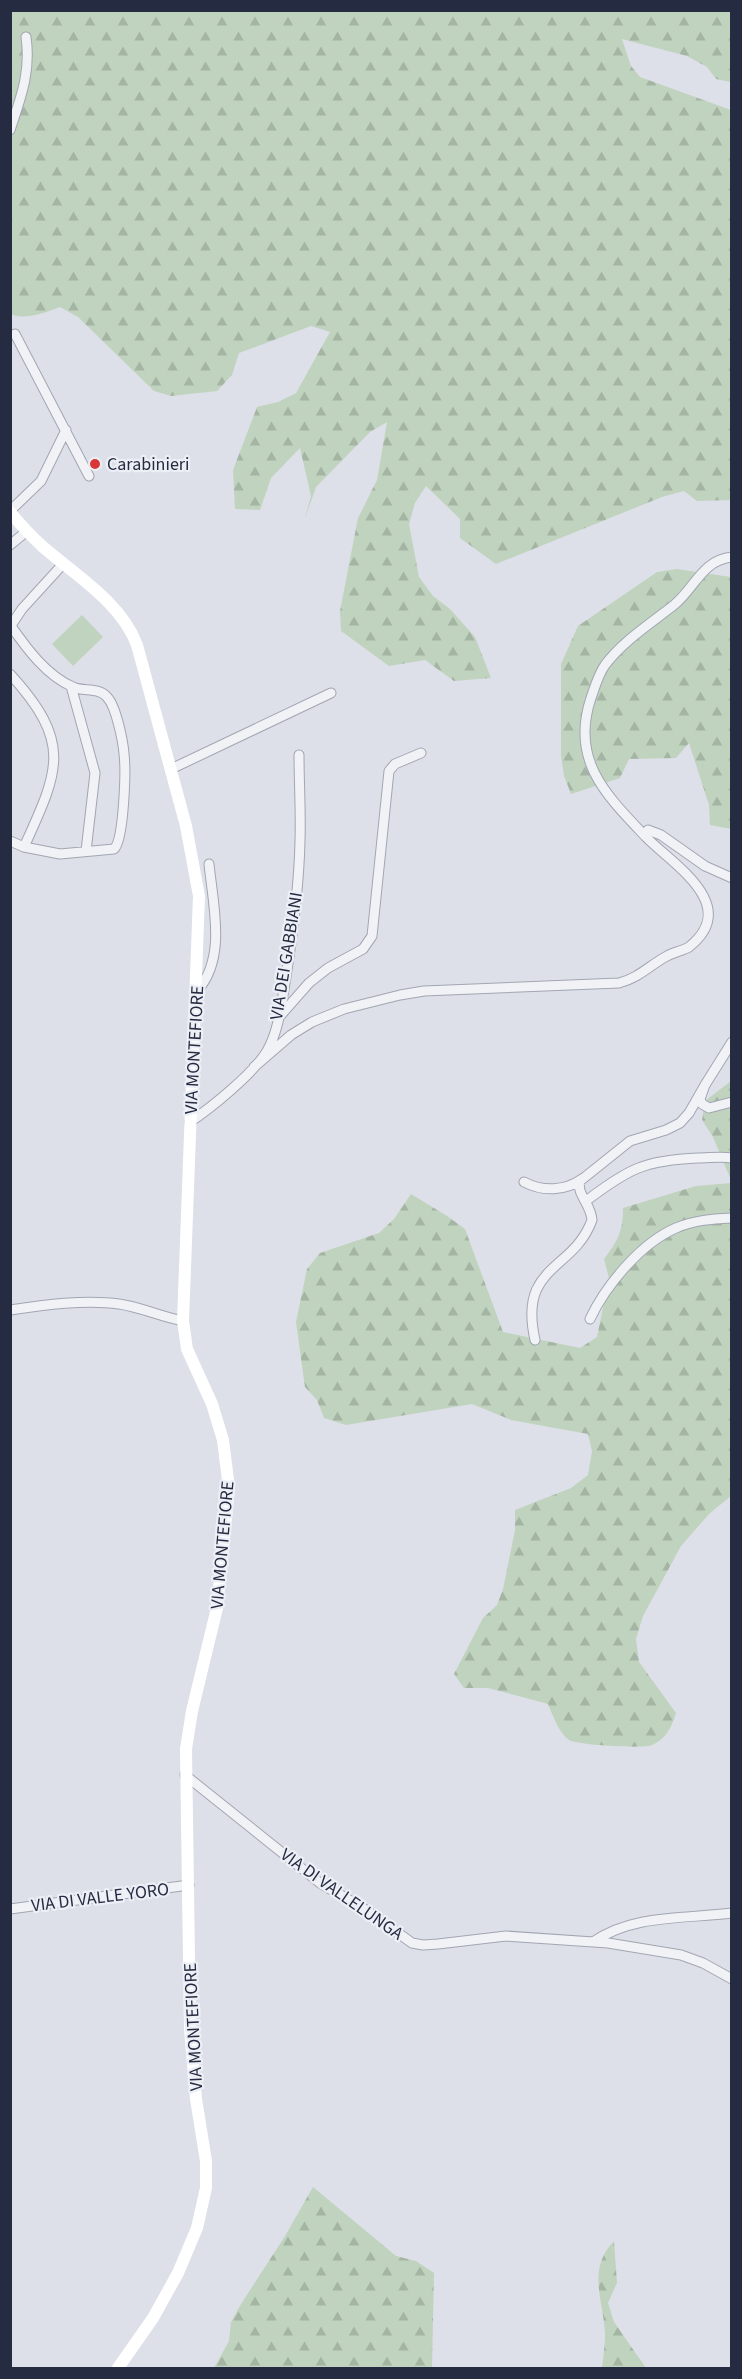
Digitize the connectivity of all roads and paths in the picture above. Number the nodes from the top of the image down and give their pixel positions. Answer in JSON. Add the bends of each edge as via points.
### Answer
{"nodes":[{"id":1,"x":26,"y":37,"type":"dead end"},
{"id":2,"x":10,"y":130,"type":"edge"},
{"id":3,"x":15,"y":334,"type":"dead end"},
{"id":4,"x":66,"y":430,"type":"junction"},
{"id":5,"x":89,"y":476,"type":"dead end"},
{"id":6,"x":10,"y":512,"type":"edge"},
{"id":7,"x":27,"y":531,"type":"junction"},
{"id":8,"x":10,"y":545,"type":"edge"},
{"id":9,"x":732,"y":557,"type":"edge"},
{"id":10,"x":63,"y":564,"type":"junction"},
{"id":11,"x":11,"y":626,"type":"edge"},
{"id":12,"x":10,"y":674,"type":"edge"},
{"id":13,"x":70,"y":686,"type":"junction"},
{"id":14,"x":331,"y":693,"type":"dead end"},
{"id":15,"x":421,"y":753,"type":"dead end"},
{"id":16,"x":298,"y":754,"type":"dead end"},
{"id":17,"x":171,"y":769,"type":"junction"},
{"id":18,"x":646,"y":837,"type":"junction"},
{"id":19,"x":10,"y":841,"type":"edge"},
{"id":20,"x":24,"y":848,"type":"junction"},
{"id":21,"x":86,"y":851,"type":"junction"},
{"id":22,"x":209,"y":864,"type":"dead end"},
{"id":23,"x":732,"y":878,"type":"edge"},
{"id":24,"x":197,"y":991,"type":"junction"},
{"id":25,"x":277,"y":1021,"type":"junction"},
{"id":26,"x":732,"y":1042,"type":"edge"},
{"id":27,"x":254,"y":1067,"type":"junction"},
{"id":28,"x":705,"y":1085,"type":"junction"},
{"id":29,"x":732,"y":1102,"type":"edge"},
{"id":30,"x":190,"y":1122,"type":"junction"},
{"id":31,"x":732,"y":1158,"type":"edge"},
{"id":32,"x":582,"y":1179,"type":"junction"},
{"id":33,"x":524,"y":1182,"type":"dead end"},
{"id":34,"x":586,"y":1201,"type":"junction"},
{"id":35,"x":732,"y":1218,"type":"edge"},
{"id":36,"x":10,"y":1310,"type":"edge"},
{"id":37,"x":590,"y":1319,"type":"dead end"},
{"id":38,"x":183,"y":1321,"type":"junction"},
{"id":39,"x":535,"y":1340,"type":"dead end"},
{"id":40,"x":185,"y":1775,"type":"junction"},
{"id":41,"x":189,"y":1885,"type":"junction"},
{"id":42,"x":10,"y":1909,"type":"edge"},
{"id":43,"x":732,"y":1913,"type":"edge"},
{"id":44,"x":593,"y":1942,"type":"junction"},
{"id":45,"x":732,"y":1979,"type":"edge"},
{"id":46,"x":118,"y":2368,"type":"edge"}],
"edges":[{"from":1,"to":2,"type":"street","via":[[27,80]]},
{"from":3,"to":4,"type":"street"},
{"from":4,"to":5,"type":"street"},
{"from":4,"to":6,"type":"street","via":[[47,473]]},
{"from":6,"to":7,"type":"main road","name":"VIA MONTEFIORE"},
{"from":7,"to":8,"type":"street"},
{"from":7,"to":10,"type":"main road","name":"VIA MONTEFIORE"},
{"from":9,"to":18,"type":"street","via":[[709,564],[681,599],[612,657],[599,676],[588,708],[584,740],[590,762],[607,793]]},
{"from":10,"to":11,"type":"street"},
{"from":10,"to":17,"type":"main road","name":"VIA MONTEFIORE","via":[[112,606],[130,629]]},
{"from":11,"to":13,"type":"street","via":[[43,666]]},
{"from":12,"to":20,"type":"street","via":[[42,715],[56,758],[46,800]]},
{"from":13,"to":21,"type":"street","via":[[95,778]]},
{"from":13,"to":21,"type":"street","via":[[101,692],[107,697],[124,753],[119,843],[110,850]]},
{"from":14,"to":17,"type":"street"},
{"from":15,"to":25,"type":"street","via":[[395,764],[389,773],[370,940],[360,951],[327,968],[309,983]]},
{"from":16,"to":25,"type":"street","name":"VIA DEI GABBIANI","via":[[300,840],[296,914]]},
{"from":17,"to":24,"type":"main road","name":"VIA MONTEFIORE","via":[[199,896]]},
{"from":18,"to":23,"type":"street","via":[[648,830],[656,832],[705,866]]},
{"from":18,"to":27,"type":"street","via":[[693,877],[705,894],[710,916],[689,947],[637,977],[612,984],[424,991],[344,1009],[291,1035]]},
{"from":19,"to":20,"type":"street"},
{"from":20,"to":21,"type":"street","via":[[57,854]]},
{"from":22,"to":24,"type":"street","via":[[215,954],[209,974]]},
{"from":24,"to":30,"type":"main road","name":"VIA MONTEFIORE"},
{"from":25,"to":27,"type":"street","name":"VIA DEI GABBIANI","via":[[268,1049]]},
{"from":26,"to":28,"type":"street"},
{"from":27,"to":30,"type":"street","name":"VIA DEI GABBIANI"},
{"from":28,"to":29,"type":"street","via":[[700,1099],[705,1107]]},
{"from":28,"to":32,"type":"street","via":[[680,1123],[630,1141]]},
{"from":30,"to":38,"type":"main road","name":"VIA MONTEFIORE"},
{"from":31,"to":34,"type":"street","via":[[647,1164],[630,1170]]},
{"from":32,"to":33,"type":"street","via":[[556,1189]]},
{"from":32,"to":34,"type":"street","via":[[578,1187]]},
{"from":34,"to":39,"type":"street","via":[[592,1215],[590,1224],[581,1239],[542,1279],[534,1297],[531,1319]]},
{"from":35,"to":37,"type":"street","via":[[691,1223],[661,1236],[609,1286]]},
{"from":36,"to":38,"type":"street","via":[[111,1303]]},
{"from":38,"to":40,"type":"main road","name":"VIA MONTEFIORE","via":[[187,1349],[219,1424],[229,1488],[217,1608],[192,1711]]},
{"from":40,"to":41,"type":"main road","name":"VIA MONTEFIORE"},
{"from":40,"to":44,"type":"street","name":"VIA DI VALLELUNGA","via":[[315,1879],[412,1943],[506,1936]]},
{"from":41,"to":42,"type":"street","name":"VIA DI VALLE YORO"},
{"from":41,"to":46,"type":"main road","name":"VIA MONTEFIORE","via":[[190,2029],[206,2161],[205,2193],[193,2239],[175,2280]]},
{"from":43,"to":44,"type":"street","via":[[642,1922],[610,1931]]},
{"from":44,"to":45,"type":"street","name":"VIA DI VALLELUNGA","via":[[675,1954],[703,1963]]}]}
